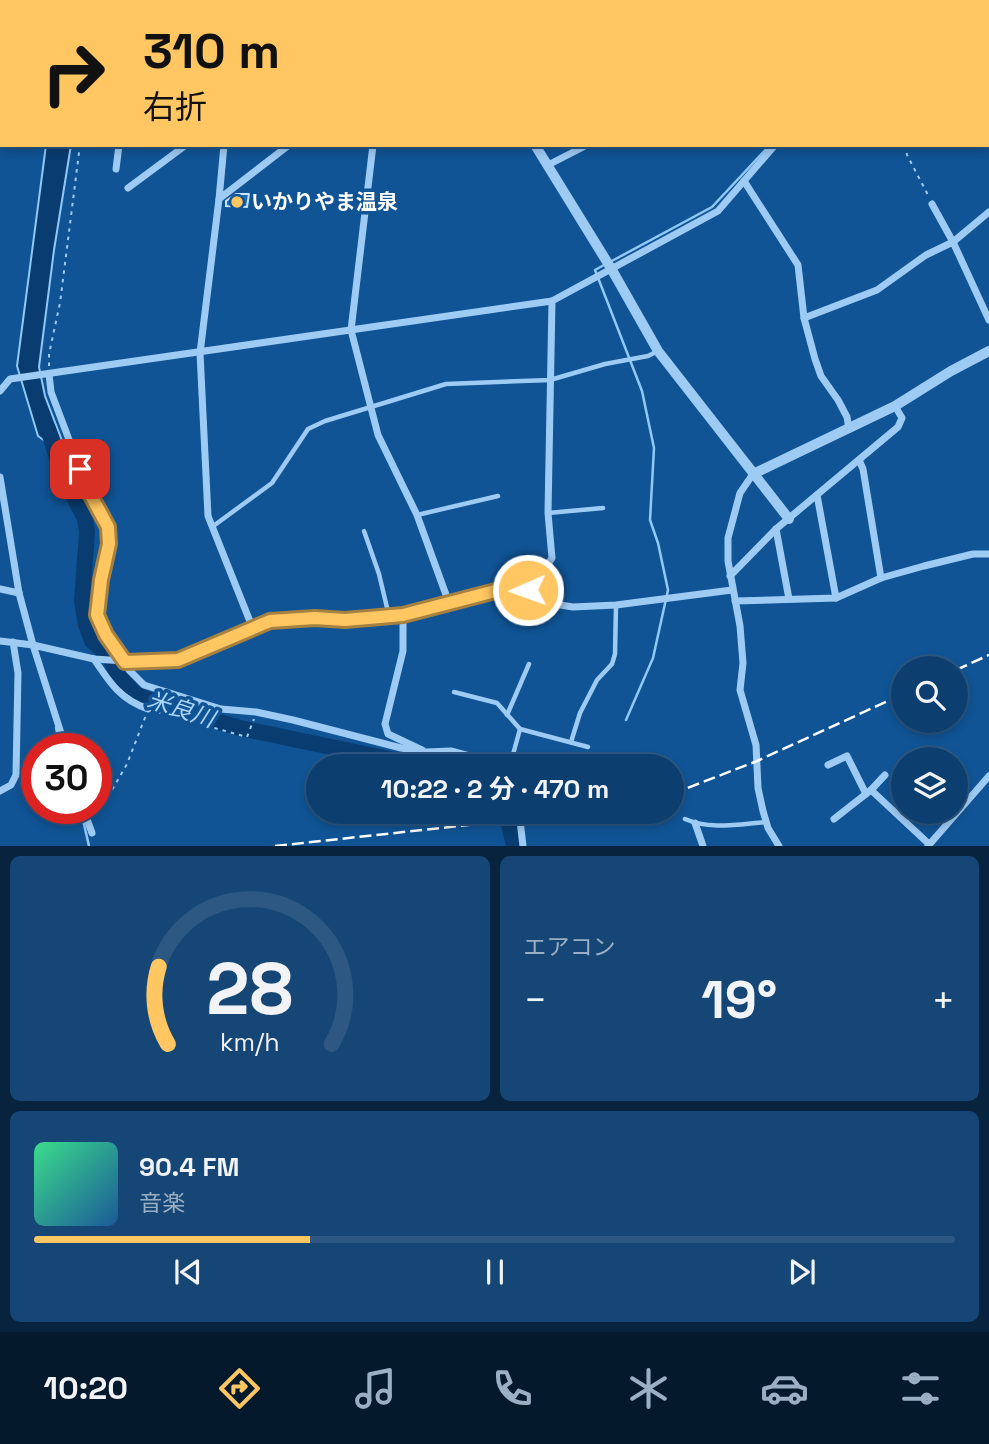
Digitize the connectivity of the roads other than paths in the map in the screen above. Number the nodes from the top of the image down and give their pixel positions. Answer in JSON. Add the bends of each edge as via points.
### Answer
{"nodes":[{"id":1,"x":119,"y":147,"type":"edge"},
{"id":2,"x":183,"y":147,"type":"edge"},
{"id":3,"x":224,"y":147,"type":"edge"},
{"id":4,"x":286,"y":147,"type":"edge"},
{"id":5,"x":373,"y":147,"type":"edge"},
{"id":6,"x":536,"y":147,"type":"edge"},
{"id":7,"x":583,"y":147,"type":"edge"},
{"id":8,"x":772,"y":147,"type":"edge"},
{"id":9,"x":548,"y":165,"type":"junction"},
{"id":10,"x":116,"y":169,"type":"dead end"},
{"id":11,"x":744,"y":181,"type":"junction"},
{"id":12,"x":128,"y":188,"type":"dead end"},
{"id":13,"x":219,"y":200,"type":"junction"},
{"id":14,"x":932,"y":204,"type":"road end"},
{"id":15,"x":989,"y":212,"type":"edge"},
{"id":16,"x":953,"y":242,"type":"junction"},
{"id":17,"x":612,"y":270,"type":"junction"},
{"id":18,"x":552,"y":301,"type":"junction"},
{"id":19,"x":804,"y":318,"type":"junction"},
{"id":20,"x":989,"y":320,"type":"edge"},
{"id":21,"x":351,"y":330,"type":"junction"},
{"id":22,"x":658,"y":351,"type":"junction"},
{"id":23,"x":989,"y":351,"type":"edge"},
{"id":24,"x":200,"y":353,"type":"junction"},
{"id":25,"x":49,"y":374,"type":"junction"},
{"id":26,"x":550,"y":380,"type":"junction"},
{"id":27,"x":0,"y":391,"type":"edge"},
{"id":28,"x":369,"y":406,"type":"junction"},
{"id":29,"x":895,"y":406,"type":"junction"},
{"id":30,"x":849,"y":429,"type":"junction"},
{"id":31,"x":859,"y":460,"type":"junction"},
{"id":32,"x":753,"y":474,"type":"junction"},
{"id":33,"x":0,"y":477,"type":"edge"},
{"id":34,"x":817,"y":495,"type":"junction"},
{"id":35,"x":498,"y":496,"type":"dead end"},
{"id":36,"x":603,"y":508,"type":"dead end"},
{"id":37,"x":548,"y":513,"type":"junction"},
{"id":38,"x":417,"y":515,"type":"junction"},
{"id":39,"x":789,"y":519,"type":"junction"},
{"id":40,"x":211,"y":527,"type":"junction"},
{"id":41,"x":776,"y":529,"type":"junction"},
{"id":42,"x":364,"y":530,"type":"dead end"},
{"id":43,"x":989,"y":554,"type":"edge"},
{"id":44,"x":730,"y":576,"type":"junction"},
{"id":45,"x":881,"y":578,"type":"junction"},
{"id":46,"x":0,"y":589,"type":"edge"},
{"id":47,"x":528,"y":590,"type":"junction"},
{"id":48,"x":732,"y":590,"type":"junction"},
{"id":49,"x":19,"y":593,"type":"junction"},
{"id":50,"x":836,"y":598,"type":"junction"},
{"id":51,"x":789,"y":599,"type":"junction"},
{"id":52,"x":735,"y":601,"type":"junction"},
{"id":53,"x":449,"y":603,"type":"junction"},
{"id":54,"x":616,"y":606,"type":"junction"},
{"id":55,"x":403,"y":615,"type":"junction"},
{"id":56,"x":389,"y":616,"type":"junction"},
{"id":57,"x":253,"y":629,"type":"junction"},
{"id":58,"x":0,"y":641,"type":"edge"},
{"id":59,"x":13,"y":642,"type":"junction"},
{"id":60,"x":33,"y":645,"type":"junction"},
{"id":61,"x":94,"y":659,"type":"junction"},
{"id":62,"x":125,"y":662,"type":"junction"},
{"id":63,"x":529,"y":664,"type":"dead end"},
{"id":64,"x":454,"y":692,"type":"dead end"},
{"id":65,"x":148,"y":709,"type":"road end"},
{"id":66,"x":507,"y":715,"type":"junction"},
{"id":67,"x":520,"y":729,"type":"junction"},
{"id":68,"x":61,"y":733,"type":"edge"},
{"id":69,"x":571,"y":742,"type":"junction"},
{"id":70,"x":588,"y":747,"type":"dead end"},
{"id":71,"x":426,"y":752,"type":"junction"},
{"id":72,"x":462,"y":754,"type":"edge"},
{"id":73,"x":513,"y":754,"type":"edge"},
{"id":74,"x":828,"y":765,"type":"dead end"},
{"id":75,"x":21,"y":773,"type":"edge"},
{"id":76,"x":16,"y":775,"type":"junction"},
{"id":77,"x":886,"y":775,"type":"dead end"},
{"id":78,"x":989,"y":776,"type":"edge"},
{"id":79,"x":0,"y":791,"type":"edge"},
{"id":80,"x":869,"y":792,"type":"junction"},
{"id":81,"x":685,"y":819,"type":"dead end"},
{"id":82,"x":834,"y":819,"type":"dead end"},
{"id":83,"x":766,"y":822,"type":"junction"},
{"id":84,"x":695,"y":823,"type":"junction"},
{"id":85,"x":89,"y":824,"type":"edge"},
{"id":86,"x":520,"y":824,"type":"edge"},
{"id":87,"x":92,"y":833,"type":"dead end"},
{"id":88,"x":523,"y":845,"type":"edge"},
{"id":89,"x":703,"y":845,"type":"edge"},
{"id":90,"x":779,"y":845,"type":"edge"},
{"id":91,"x":929,"y":845,"type":"edge"}],
"edges":[{"from":1,"to":10,"type":"street"},
{"from":2,"to":12,"type":"street"},
{"from":3,"to":13,"type":"street"},
{"from":4,"to":13,"type":"street"},
{"from":5,"to":21,"type":"street"},
{"from":6,"to":9,"type":"street"},
{"from":7,"to":9,"type":"street"},
{"from":8,"to":11,"type":"street"},
{"from":9,"to":17,"type":"street"},
{"from":11,"to":17,"type":"street","via":[[718,211]]},
{"from":11,"to":19,"type":"street","via":[[798,265]]},
{"from":13,"to":24,"type":"street"},
{"from":14,"to":16,"type":"street"},
{"from":15,"to":16,"type":"street"},
{"from":16,"to":19,"type":"street","via":[[870,294]]},
{"from":16,"to":20,"type":"street"},
{"from":17,"to":18,"type":"street"},
{"from":17,"to":22,"type":"street"},
{"from":18,"to":21,"type":"street"},
{"from":18,"to":26,"type":"street"},
{"from":19,"to":30,"type":"street","via":[[821,376],[838,400]]},
{"from":21,"to":24,"type":"street"},
{"from":21,"to":28,"type":"street"},
{"from":22,"to":26,"type":"lane"},
{"from":22,"to":32,"type":"street"},
{"from":23,"to":29,"type":"street"},
{"from":24,"to":25,"type":"street"},
{"from":24,"to":40,"type":"street"},
{"from":25,"to":27,"type":"street","via":[[10,379]]},
{"from":25,"to":62,"type":"street","via":[[51,392],[88,490],[108,527],[97,615]]},
{"from":26,"to":28,"type":"lane","via":[[446,384]]},
{"from":26,"to":37,"type":"street"},
{"from":28,"to":38,"type":"street"},
{"from":28,"to":40,"type":"lane","via":[[308,429],[272,483]]},
{"from":29,"to":30,"type":"street"},
{"from":29,"to":31,"type":"street","via":[[902,418],[898,428]]},
{"from":30,"to":32,"type":"street"},
{"from":31,"to":34,"type":"street"},
{"from":31,"to":45,"type":"street"},
{"from":32,"to":39,"type":"street"},
{"from":32,"to":44,"type":"street","via":[[740,493],[728,538]]},
{"from":33,"to":49,"type":"street"},
{"from":34,"to":39,"type":"street"},
{"from":34,"to":50,"type":"street"},
{"from":35,"to":38,"type":"lane"},
{"from":36,"to":37,"type":"lane"},
{"from":37,"to":47,"type":"street","via":[[552,558],[535,570]]},
{"from":38,"to":53,"type":"street"},
{"from":39,"to":41,"type":"street"},
{"from":40,"to":57,"type":"street"},
{"from":41,"to":44,"type":"street"},
{"from":41,"to":51,"type":"street"},
{"from":42,"to":56,"type":"lane"},
{"from":43,"to":45,"type":"street","via":[[945,560]]},
{"from":44,"to":48,"type":"street"},
{"from":45,"to":50,"type":"street"},
{"from":46,"to":49,"type":"street"},
{"from":47,"to":53,"type":"street","via":[[515,586]]},
{"from":47,"to":54,"type":"street","via":[[548,603]]},
{"from":48,"to":52,"type":"street"},
{"from":48,"to":54,"type":"street"},
{"from":49,"to":60,"type":"street"},
{"from":50,"to":51,"type":"street"},
{"from":51,"to":52,"type":"street"},
{"from":52,"to":83,"type":"street","via":[[743,663],[740,690],[756,745],[758,788]]},
{"from":53,"to":55,"type":"street"},
{"from":54,"to":69,"type":"lane","via":[[612,664],[597,680]]},
{"from":55,"to":56,"type":"street"},
{"from":55,"to":71,"type":"street","via":[[403,651],[385,724],[388,734]]},
{"from":56,"to":57,"type":"street","via":[[270,621]]},
{"from":57,"to":62,"type":"street","via":[[178,660]]},
{"from":58,"to":59,"type":"street"},
{"from":59,"to":60,"type":"street"},
{"from":59,"to":76,"type":"street","via":[[18,673]]},
{"from":60,"to":61,"type":"street"},
{"from":60,"to":68,"type":"street"},
{"from":61,"to":62,"type":"street"},
{"from":61,"to":65,"type":"street","via":[[130,703]]},
{"from":62,"to":71,"type":"street","via":[[144,685],[221,709],[256,712]]},
{"from":63,"to":66,"type":"lane"},
{"from":64,"to":66,"type":"lane","via":[[497,703]]},
{"from":66,"to":67,"type":"lane"},
{"from":67,"to":69,"type":"lane"},
{"from":67,"to":73,"type":"lane"},
{"from":69,"to":70,"type":"lane"},
{"from":71,"to":72,"type":"street"},
{"from":74,"to":80,"type":"street","via":[[847,756]]},
{"from":75,"to":76,"type":"lane"},
{"from":76,"to":79,"type":"street","via":[[11,785]]},
{"from":77,"to":80,"type":"street"},
{"from":78,"to":91,"type":"street"},
{"from":80,"to":82,"type":"street"},
{"from":80,"to":91,"type":"street"},
{"from":81,"to":84,"type":"lane"},
{"from":83,"to":84,"type":"lane"},
{"from":83,"to":90,"type":"street"},
{"from":84,"to":89,"type":"street"},
{"from":85,"to":87,"type":"street"},
{"from":86,"to":88,"type":"street"}]}
